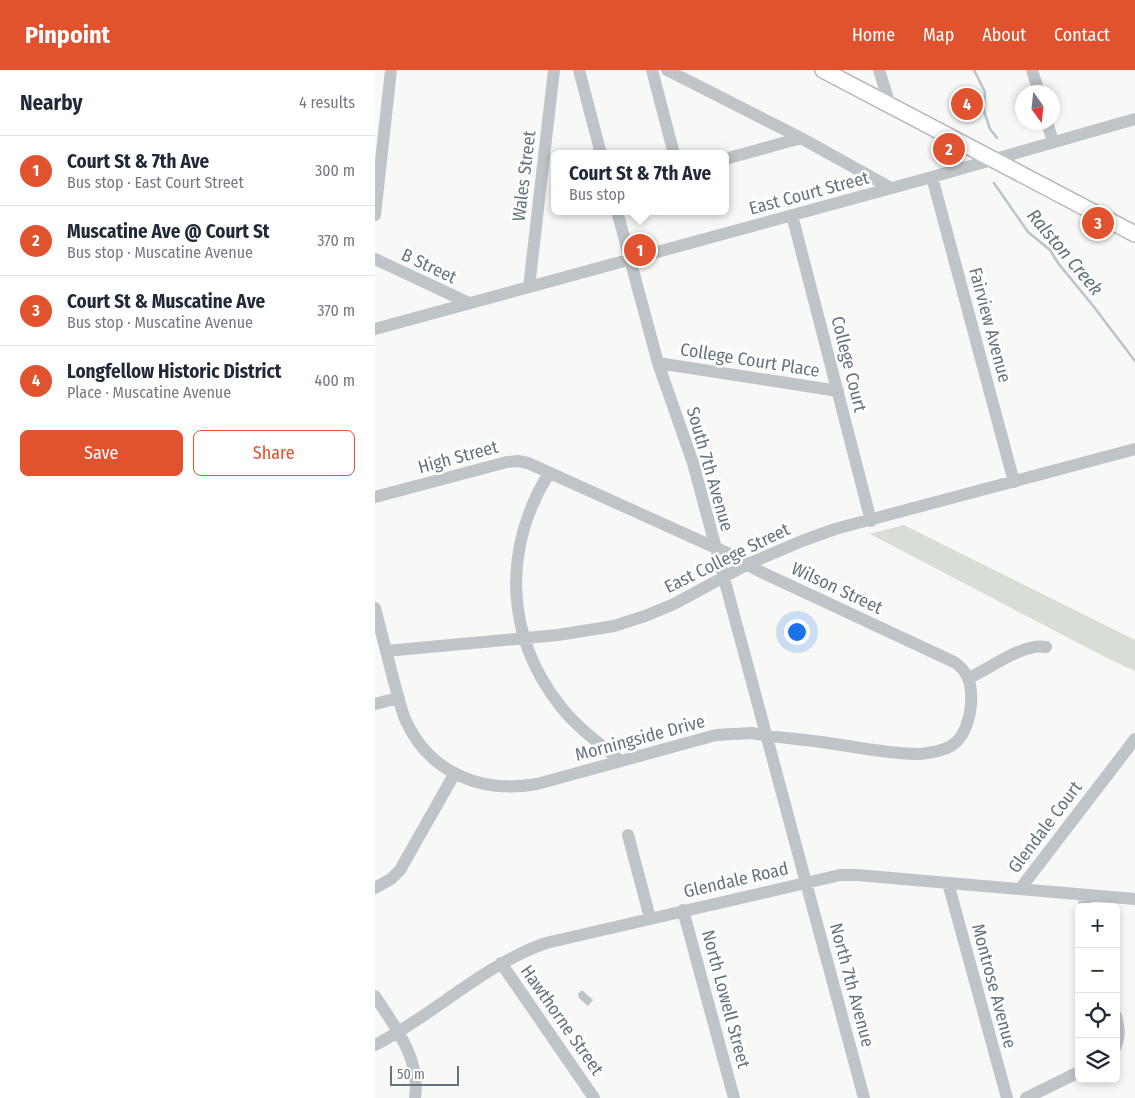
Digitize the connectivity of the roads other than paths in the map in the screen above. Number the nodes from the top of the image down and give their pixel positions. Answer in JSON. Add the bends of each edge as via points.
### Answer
{"nodes":[{"id":1,"x":391,"y":70,"type":"edge"},
{"id":2,"x":554,"y":70,"type":"edge"},
{"id":3,"x":579,"y":70,"type":"edge"},
{"id":4,"x":652,"y":70,"type":"edge"},
{"id":5,"x":667,"y":70,"type":"edge"},
{"id":6,"x":823,"y":70,"type":"edge"},
{"id":7,"x":879,"y":70,"type":"edge"},
{"id":8,"x":1032,"y":70,"type":"edge"},
{"id":9,"x":1037,"y":85,"type":"edge"},
{"id":10,"x":890,"y":105,"type":"junction"},
{"id":11,"x":1135,"y":119,"type":"edge"},
{"id":12,"x":1049,"y":130,"type":"edge"},
{"id":13,"x":801,"y":138,"type":"junction"},
{"id":14,"x":1053,"y":142,"type":"junction"},
{"id":15,"x":600,"y":150,"type":"edge"},
{"id":16,"x":673,"y":150,"type":"edge"},
{"id":17,"x":729,"y":158,"type":"edge"},
{"id":18,"x":992,"y":159,"type":"junction"},
{"id":19,"x":378,"y":164,"type":"edge"},
{"id":20,"x":932,"y":177,"type":"junction"},
{"id":21,"x":891,"y":188,"type":"junction"},
{"id":22,"x":375,"y":215,"type":"edge"},
{"id":23,"x":618,"y":215,"type":"edge"},
{"id":24,"x":792,"y":215,"type":"junction"},
{"id":25,"x":1135,"y":234,"type":"edge"},
{"id":26,"x":375,"y":259,"type":"edge"},
{"id":27,"x":630,"y":260,"type":"junction"},
{"id":28,"x":529,"y":286,"type":"junction"},
{"id":29,"x":469,"y":303,"type":"junction"},
{"id":30,"x":375,"y":329,"type":"edge"},
{"id":31,"x":658,"y":363,"type":"junction"},
{"id":32,"x":837,"y":391,"type":"junction"},
{"id":33,"x":1135,"y":449,"type":"edge"},
{"id":34,"x":549,"y":473,"type":"junction"},
{"id":35,"x":1014,"y":482,"type":"junction"},
{"id":36,"x":375,"y":497,"type":"edge"},
{"id":37,"x":871,"y":520,"type":"junction"},
{"id":38,"x":715,"y":549,"type":"junction"},
{"id":39,"x":748,"y":564,"type":"junction"},
{"id":40,"x":723,"y":578,"type":"junction"},
{"id":41,"x":375,"y":608,"type":"edge"},
{"id":42,"x":524,"y":638,"type":"junction"},
{"id":43,"x":381,"y":641,"type":"edge"},
{"id":44,"x":1047,"y":647,"type":"dead end"},
{"id":45,"x":969,"y":678,"type":"junction"},
{"id":46,"x":399,"y":698,"type":"junction"},
{"id":47,"x":375,"y":704,"type":"edge"},
{"id":48,"x":766,"y":736,"type":"junction"},
{"id":49,"x":1135,"y":739,"type":"edge"},
{"id":50,"x":620,"y":761,"type":"junction"},
{"id":51,"x":455,"y":773,"type":"junction"},
{"id":52,"x":628,"y":835,"type":"dead end"},
{"id":53,"x":806,"y":882,"type":"junction"},
{"id":54,"x":948,"y":883,"type":"junction"},
{"id":55,"x":375,"y":888,"type":"edge"},
{"id":56,"x":1020,"y":889,"type":"junction"},
{"id":57,"x":1135,"y":899,"type":"edge"},
{"id":58,"x":1085,"y":901,"type":"edge"},
{"id":59,"x":683,"y":910,"type":"junction"},
{"id":60,"x":650,"y":918,"type":"junction"},
{"id":61,"x":501,"y":963,"type":"junction"},
{"id":62,"x":375,"y":996,"type":"edge"},
{"id":63,"x":398,"y":1032,"type":"junction"},
{"id":64,"x":375,"y":1045,"type":"edge"},
{"id":65,"x":1075,"y":1074,"type":"edge"},
{"id":66,"x":415,"y":1098,"type":"edge"},
{"id":67,"x":594,"y":1098,"type":"edge"},
{"id":68,"x":735,"y":1098,"type":"edge"},
{"id":69,"x":862,"y":1098,"type":"edge"},
{"id":70,"x":1007,"y":1098,"type":"edge"},
{"id":71,"x":1026,"y":1098,"type":"edge"}],
"edges":[{"from":1,"to":19,"type":"street"},
{"from":2,"to":28,"type":"street","name":"Wales Street"},
{"from":3,"to":15,"type":"street"},
{"from":4,"to":16,"type":"street"},
{"from":5,"to":13,"type":"street"},
{"from":6,"to":10,"type":"main road"},
{"from":7,"to":10,"type":"street"},
{"from":8,"to":9,"type":"street"},
{"from":10,"to":18,"type":"main road"},
{"from":11,"to":14,"type":"street","name":"East Court Street"},
{"from":12,"to":14,"type":"street"},
{"from":13,"to":17,"type":"street"},
{"from":13,"to":21,"type":"street"},
{"from":14,"to":18,"type":"street","name":"East Court Street"},
{"from":18,"to":20,"type":"street","name":"East Court Street"},
{"from":18,"to":25,"type":"main road"},
{"from":19,"to":22,"type":"street"},
{"from":20,"to":21,"type":"street","name":"East Court Street"},
{"from":20,"to":35,"type":"street","name":"Fairview Avenue"},
{"from":21,"to":24,"type":"street","name":"East Court Street"},
{"from":23,"to":27,"type":"street","name":"South 7th Avenue"},
{"from":24,"to":27,"type":"street","name":"East Court Street"},
{"from":24,"to":32,"type":"street","name":"College Court"},
{"from":26,"to":29,"type":"street","name":"B Street"},
{"from":27,"to":28,"type":"street","name":"East Court Street"},
{"from":27,"to":31,"type":"street","name":"South 7th Avenue"},
{"from":28,"to":29,"type":"street","name":"East Court Street"},
{"from":29,"to":30,"type":"street","name":"East Court Street"},
{"from":31,"to":32,"type":"street","name":"College Court Place"},
{"from":31,"to":38,"type":"street","name":"South 7th Avenue","via":[[691,457]]},
{"from":32,"to":37,"type":"street","name":"College Court"},
{"from":33,"to":35,"type":"street","name":"East College Street"},
{"from":34,"to":36,"type":"street","name":"High Street","via":[[528,463],[507,462]]},
{"from":34,"to":38,"type":"street","name":"Wilson Street"},
{"from":34,"to":42,"type":"street","via":[[532,504],[520,544],[516,585]]},
{"from":35,"to":37,"type":"street","name":"East College Street"},
{"from":37,"to":39,"type":"street","name":"East College Street","via":[[835,529]]},
{"from":38,"to":39,"type":"street","name":"Wilson Street"},
{"from":38,"to":40,"type":"street","name":"South 7th Avenue"},
{"from":39,"to":40,"type":"street","name":"East College Street"},
{"from":39,"to":45,"type":"street","name":"Wilson Street","via":[[954,662]]},
{"from":40,"to":42,"type":"street","name":"East College Street","via":[[674,604],[614,626]]},
{"from":40,"to":48,"type":"street","name":"South 7th Avenue"},
{"from":41,"to":43,"type":"street","name":"Morningside Drive"},
{"from":42,"to":43,"type":"street","name":"East College Street"},
{"from":42,"to":50,"type":"street","via":[[536,668],[561,708]]},
{"from":43,"to":46,"type":"street","name":"Morningside Drive"},
{"from":44,"to":45,"type":"street","via":[[1025,650]]},
{"from":45,"to":48,"type":"street","name":"Morningside Drive","via":[[971,695],[967,722],[955,743],[931,753]]},
{"from":46,"to":47,"type":"street"},
{"from":46,"to":51,"type":"street","name":"Morningside Drive","via":[[420,744]]},
{"from":48,"to":50,"type":"street","name":"Morningside Drive","via":[[752,733],[716,735]]},
{"from":48,"to":53,"type":"street","name":"South 7th Avenue"},
{"from":49,"to":56,"type":"street","name":"Glendale Court"},
{"from":50,"to":51,"type":"street","name":"Morningside Drive","via":[[521,787],[492,786]]},
{"from":51,"to":55,"type":"street","via":[[400,870]]},
{"from":52,"to":60,"type":"street"},
{"from":53,"to":54,"type":"street","name":"Glendale Road","via":[[857,875]]},
{"from":53,"to":59,"type":"street","name":"Glendale Road"},
{"from":53,"to":69,"type":"street","name":"North 7th Avenue"},
{"from":54,"to":56,"type":"street","name":"Glendale Road"},
{"from":54,"to":70,"type":"street","name":"Montrose Avenue"},
{"from":56,"to":58,"type":"street","name":"Glendale Road"},
{"from":57,"to":58,"type":"street","name":"Glendale Road"},
{"from":59,"to":60,"type":"street","name":"Glendale Road"},
{"from":59,"to":68,"type":"street","name":"North Lowell Street"},
{"from":60,"to":61,"type":"street","name":"Glendale Road","via":[[546,943]]},
{"from":61,"to":63,"type":"street","name":"Glendale Road"},
{"from":61,"to":67,"type":"street","name":"Hawthorne Street"},
{"from":62,"to":63,"type":"street"},
{"from":63,"to":64,"type":"street","name":"Glendale Road"},
{"from":63,"to":66,"type":"street","via":[[413,1063]]},
{"from":65,"to":71,"type":"street"}]}
